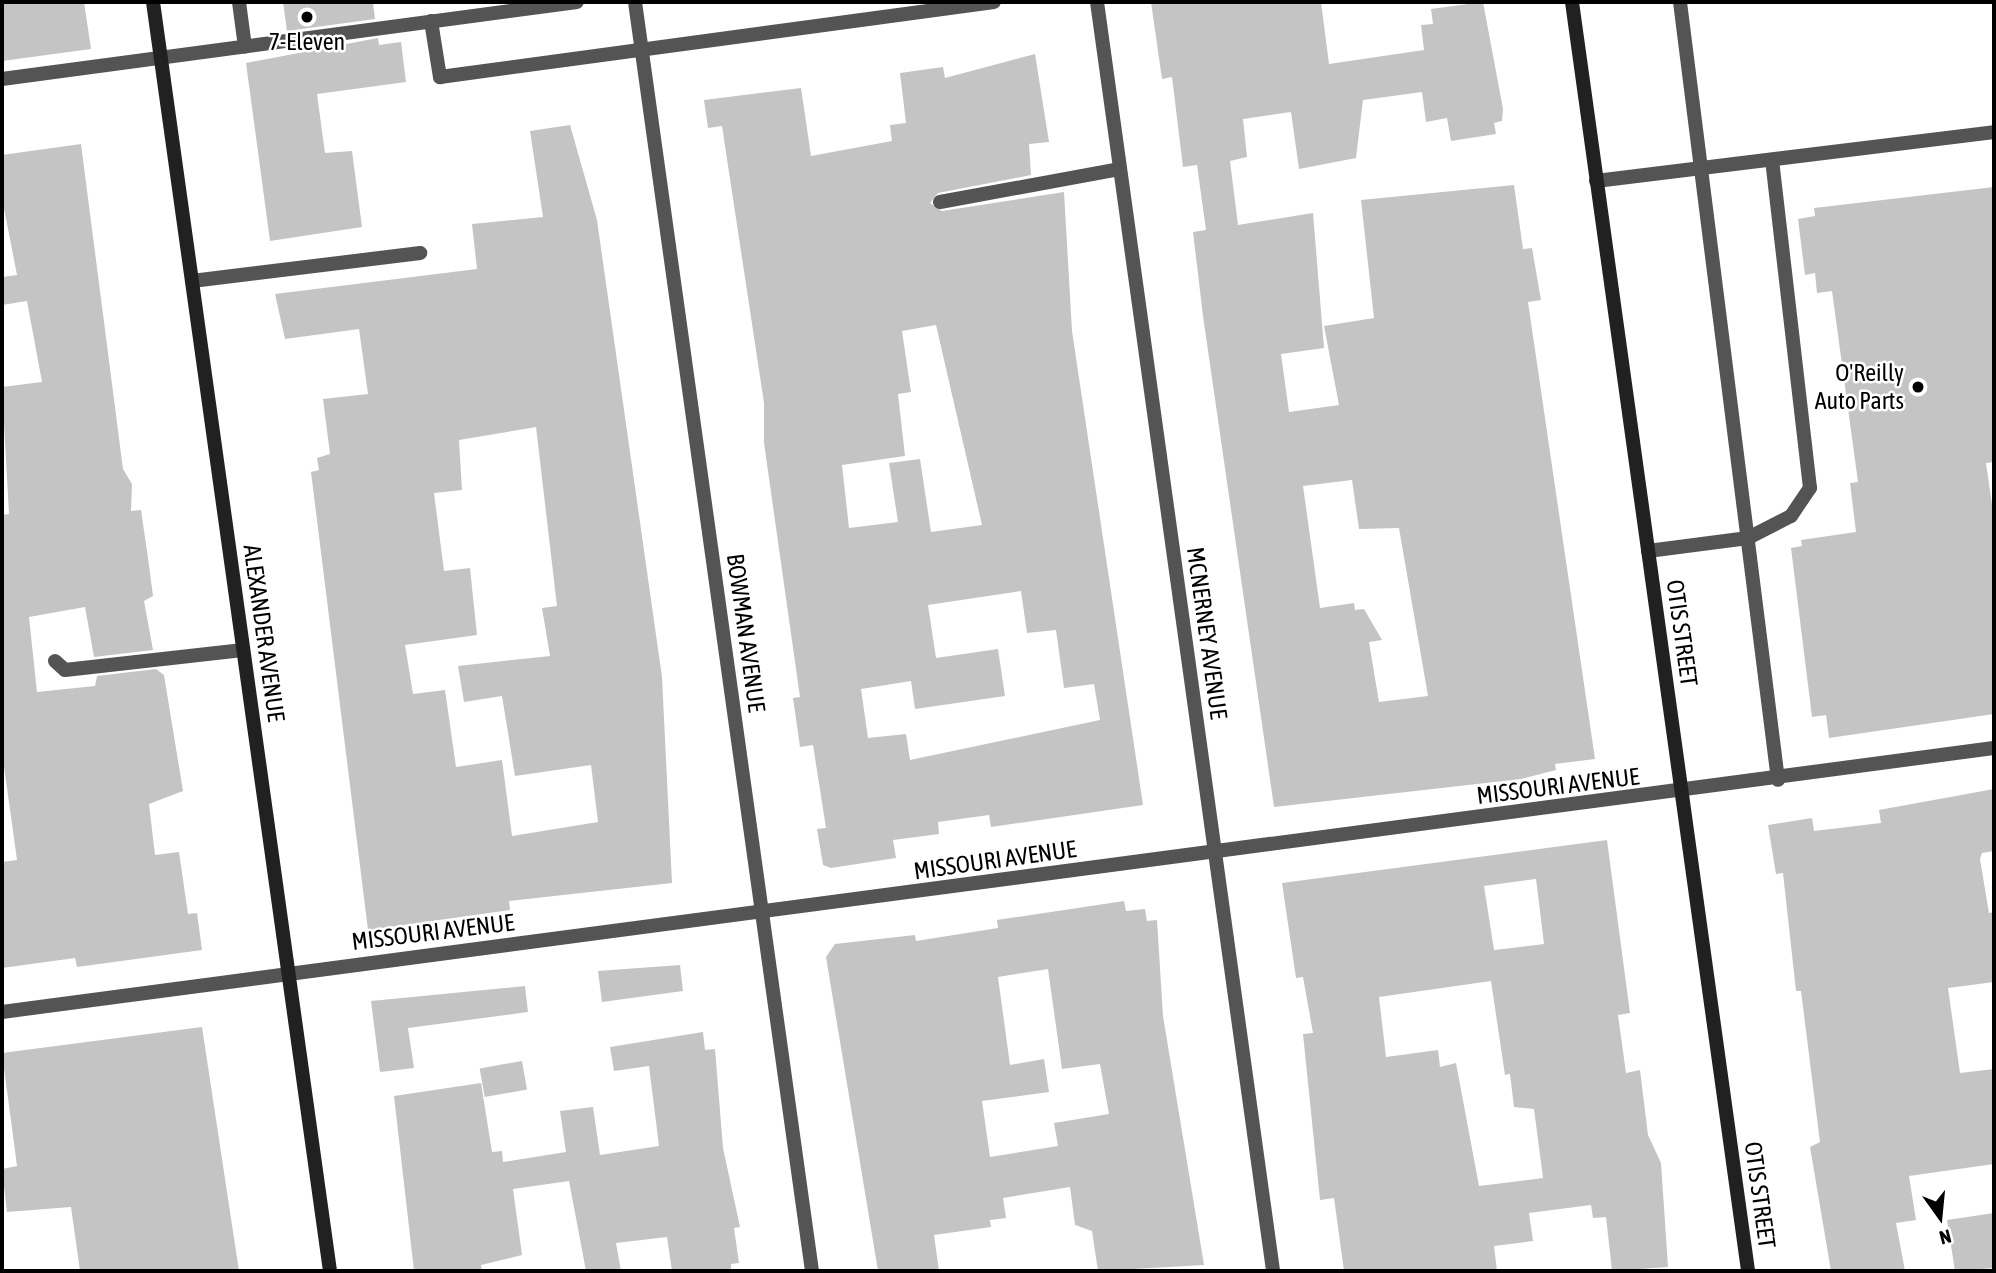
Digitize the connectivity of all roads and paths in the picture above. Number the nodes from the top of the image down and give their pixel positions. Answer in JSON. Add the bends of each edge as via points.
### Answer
{"nodes":[{"id":1,"x":153,"y":2,"type":"edge"},
{"id":2,"x":239,"y":2,"type":"edge"},
{"id":3,"x":577,"y":2,"type":"edge"},
{"id":4,"x":635,"y":2,"type":"edge"},
{"id":5,"x":993,"y":2,"type":"edge"},
{"id":6,"x":1097,"y":2,"type":"edge"},
{"id":7,"x":1572,"y":2,"type":"edge"},
{"id":8,"x":1681,"y":2,"type":"edge"},
{"id":9,"x":431,"y":21,"type":"junction"},
{"id":10,"x":245,"y":47,"type":"junction"},
{"id":11,"x":642,"y":50,"type":"junction"},
{"id":12,"x":161,"y":60,"type":"junction"},
{"id":13,"x":2,"y":79,"type":"edge"},
{"id":14,"x":1994,"y":132,"type":"edge"},
{"id":15,"x":1772,"y":160,"type":"junction"},
{"id":16,"x":1119,"y":169,"type":"junction"},
{"id":17,"x":1702,"y":169,"type":"junction"},
{"id":18,"x":1596,"y":181,"type":"junction"},
{"id":19,"x":940,"y":202,"type":"dead end"},
{"id":20,"x":420,"y":253,"type":"dead end"},
{"id":21,"x":192,"y":281,"type":"junction"},
{"id":22,"x":1748,"y":538,"type":"junction"},
{"id":23,"x":1648,"y":551,"type":"junction"},
{"id":24,"x":243,"y":650,"type":"junction"},
{"id":25,"x":55,"y":662,"type":"dead end"},
{"id":26,"x":1994,"y":748,"type":"edge"},
{"id":27,"x":1778,"y":780,"type":"junction"},
{"id":28,"x":1681,"y":793,"type":"junction"},
{"id":29,"x":1215,"y":853,"type":"junction"},
{"id":30,"x":762,"y":915,"type":"junction"},
{"id":31,"x":288,"y":973,"type":"junction"},
{"id":32,"x":2,"y":1012,"type":"edge"},
{"id":33,"x":330,"y":1271,"type":"edge"},
{"id":34,"x":812,"y":1271,"type":"edge"},
{"id":35,"x":1273,"y":1271,"type":"edge"},
{"id":36,"x":1748,"y":1271,"type":"edge"}],
"edges":[{"from":1,"to":12,"type":"street","name":"ALEXANDER AVENUE"},
{"from":2,"to":10,"type":"street"},
{"from":3,"to":9,"type":"street"},
{"from":4,"to":11,"type":"street","name":"BOWMAN AVENUE"},
{"from":5,"to":11,"type":"street"},
{"from":6,"to":16,"type":"street","name":"MCNERNEY AVENUE"},
{"from":7,"to":18,"type":"street","name":"OTIS STREET"},
{"from":8,"to":17,"type":"street"},
{"from":9,"to":10,"type":"street"},
{"from":9,"to":11,"type":"street","via":[[440,77]]},
{"from":10,"to":12,"type":"street"},
{"from":11,"to":30,"type":"street","name":"BOWMAN AVENUE"},
{"from":12,"to":13,"type":"street"},
{"from":12,"to":21,"type":"street","name":"ALEXANDER AVENUE"},
{"from":14,"to":15,"type":"street"},
{"from":15,"to":17,"type":"street"},
{"from":15,"to":22,"type":"street","via":[[1812,472],[1810,488],[1791,516]]},
{"from":16,"to":19,"type":"street"},
{"from":16,"to":29,"type":"street","name":"MCNERNEY AVENUE"},
{"from":17,"to":18,"type":"street"},
{"from":17,"to":22,"type":"street"},
{"from":18,"to":23,"type":"street","name":"OTIS STREET"},
{"from":20,"to":21,"type":"street"},
{"from":21,"to":24,"type":"street","name":"ALEXANDER AVENUE"},
{"from":22,"to":23,"type":"street"},
{"from":22,"to":27,"type":"street"},
{"from":23,"to":28,"type":"street","name":"OTIS STREET"},
{"from":24,"to":25,"type":"street","via":[[65,670]]},
{"from":24,"to":31,"type":"street","name":"ALEXANDER AVENUE"},
{"from":26,"to":27,"type":"street","name":"MISSOURI AVENUE"},
{"from":27,"to":28,"type":"street","name":"MISSOURI AVENUE"},
{"from":28,"to":29,"type":"street","name":"MISSOURI AVENUE"},
{"from":28,"to":36,"type":"street","name":"OTIS STREET"},
{"from":29,"to":30,"type":"street","name":"MISSOURI AVENUE"},
{"from":29,"to":35,"type":"street","name":"MCNERNEY AVENUE"},
{"from":30,"to":31,"type":"street","name":"MISSOURI AVENUE"},
{"from":30,"to":34,"type":"street","name":"BOWMAN AVENUE"},
{"from":31,"to":32,"type":"street","name":"MISSOURI AVENUE"},
{"from":31,"to":33,"type":"street","name":"ALEXANDER AVENUE"}]}
